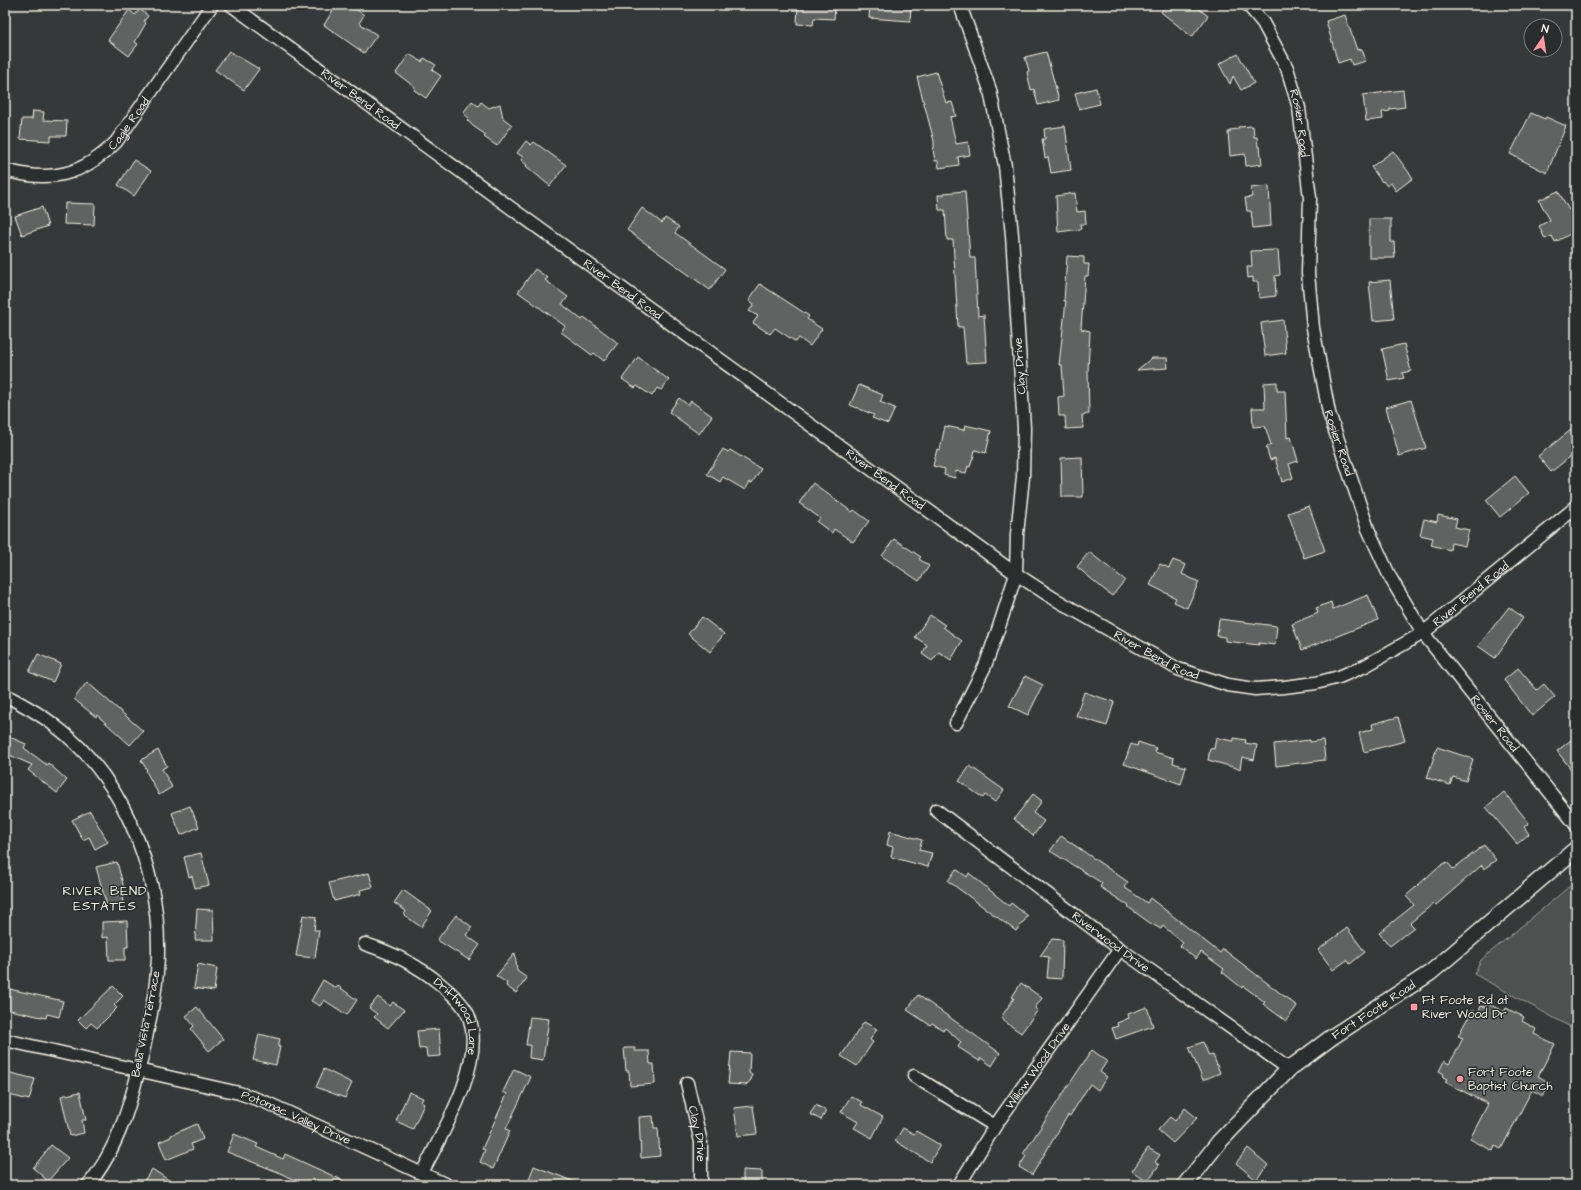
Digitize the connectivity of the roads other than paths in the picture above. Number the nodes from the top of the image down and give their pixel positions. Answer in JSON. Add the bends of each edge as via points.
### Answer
{"nodes":[{"id":1,"x":212,"y":5,"type":"edge"},
{"id":2,"x":231,"y":5,"type":"edge"},
{"id":3,"x":960,"y":5,"type":"edge"},
{"id":4,"x":1248,"y":5,"type":"edge"},
{"id":5,"x":5,"y":170,"type":"edge"},
{"id":6,"x":1576,"y":507,"type":"edge"},
{"id":7,"x":1016,"y":574,"type":"junction"},
{"id":8,"x":1423,"y":633,"type":"junction"},
{"id":9,"x":5,"y":695,"type":"edge"},
{"id":10,"x":956,"y":723,"type":"dead end"},
{"id":11,"x":936,"y":810,"type":"dead end"},
{"id":12,"x":1576,"y":825,"type":"edge"},
{"id":13,"x":1576,"y":849,"type":"edge"},
{"id":14,"x":365,"y":944,"type":"dead end"},
{"id":15,"x":1120,"y":949,"type":"junction"},
{"id":16,"x":5,"y":1040,"type":"edge"},
{"id":17,"x":1289,"y":1069,"type":"junction"},
{"id":18,"x":139,"y":1070,"type":"junction"},
{"id":19,"x":914,"y":1076,"type":"dead end"},
{"id":20,"x":687,"y":1083,"type":"dead end"},
{"id":21,"x":995,"y":1126,"type":"junction"},
{"id":22,"x":422,"y":1173,"type":"junction"},
{"id":23,"x":88,"y":1185,"type":"edge"},
{"id":24,"x":447,"y":1185,"type":"edge"},
{"id":25,"x":702,"y":1185,"type":"edge"},
{"id":26,"x":959,"y":1185,"type":"edge"},
{"id":27,"x":1185,"y":1185,"type":"edge"}],
"edges":[{"from":1,"to":5,"type":"street","name":"Cagle Road","via":[[116,142],[101,157],[83,167],[51,177],[24,175]]},
{"from":2,"to":7,"type":"street","name":"River Bend Road"},
{"from":3,"to":7,"type":"street","name":"Clay Drive","via":[[990,90],[1008,194],[1024,428]]},
{"from":4,"to":8,"type":"street","name":"Rosier Road","via":[[1263,23],[1288,68],[1300,108],[1310,198],[1308,273],[1313,320],[1329,413],[1368,529],[1390,577]]},
{"from":6,"to":8,"type":"street","name":"River Bend Road"},
{"from":7,"to":8,"type":"street","name":"River Bend Road","via":[[1178,669],[1228,685],[1255,689],[1316,683],[1339,677],[1365,666]]},
{"from":7,"to":10,"type":"street","name":"Clay Drive","via":[[985,666]]},
{"from":8,"to":12,"type":"street","name":"Rosier Road"},
{"from":9,"to":18,"type":"street","name":"Bella Vista Terrace","via":[[55,725],[100,771],[116,795],[138,841],[153,897],[158,951],[153,1000]]},
{"from":11,"to":15,"type":"street","name":"Riverwood Drive"},
{"from":13,"to":17,"type":"street","name":"Fort Foote Road","via":[[1430,973],[1332,1037]]},
{"from":14,"to":22,"type":"street","name":"Driftwood Lane","via":[[409,961],[430,975],[452,993],[470,1019],[473,1033],[469,1066],[447,1124]]},
{"from":15,"to":17,"type":"street","name":"Riverwood Drive"},
{"from":15,"to":21,"type":"street","name":"Willow Wood Drive"},
{"from":16,"to":18,"type":"street","name":"Potomac Valley Drive"},
{"from":17,"to":27,"type":"street","name":"Fort Foote Road","via":[[1219,1142]]},
{"from":18,"to":22,"type":"street","name":"Potomac Valley Drive","via":[[211,1086],[265,1102]]},
{"from":18,"to":23,"type":"street","name":"Bella Vista Terrace","via":[[120,1131],[98,1173]]},
{"from":19,"to":21,"type":"street"},
{"from":20,"to":25,"type":"street","name":"Clay Drive","via":[[701,1142]]},
{"from":21,"to":26,"type":"street","name":"Willow Wood Drive"},
{"from":22,"to":24,"type":"street","name":"Potomac Valley Drive"}]}
